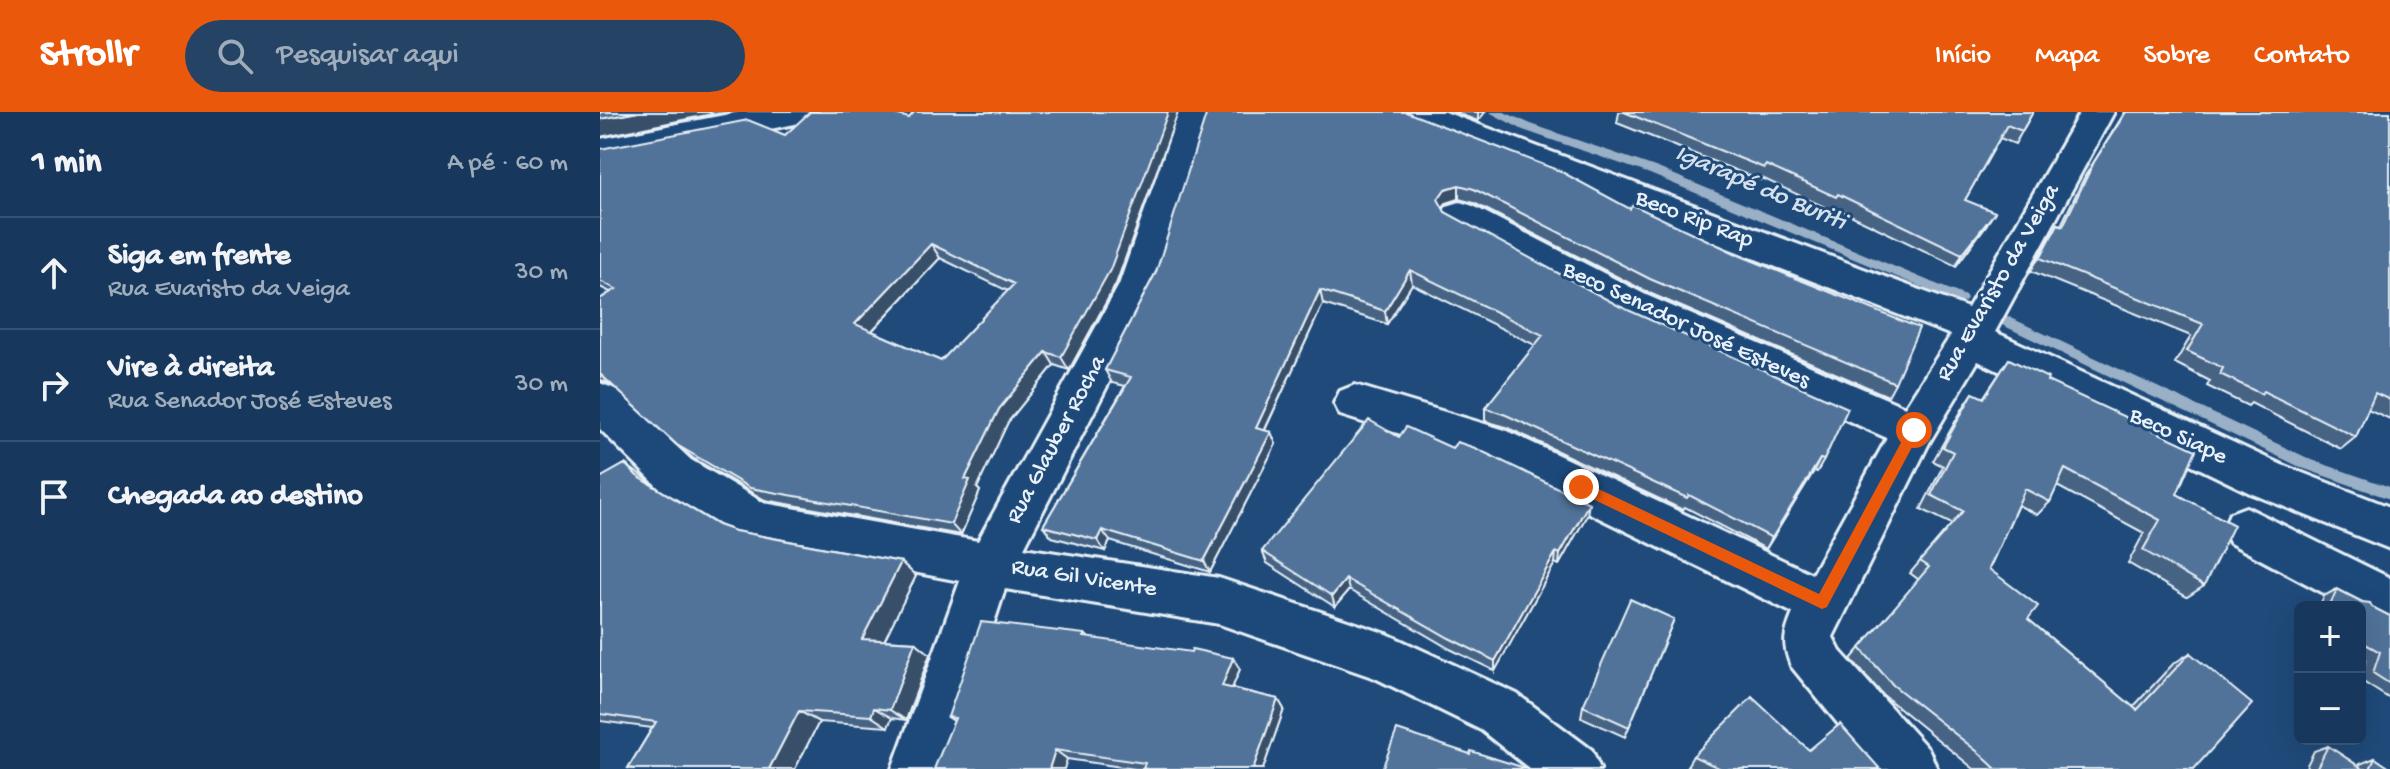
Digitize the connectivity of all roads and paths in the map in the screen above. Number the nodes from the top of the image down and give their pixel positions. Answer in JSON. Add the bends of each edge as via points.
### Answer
{"nodes":[{"id":1,"x":800,"y":112,"type":"edge"},
{"id":2,"x":1196,"y":112,"type":"edge"},
{"id":3,"x":1411,"y":112,"type":"edge"},
{"id":4,"x":2082,"y":116,"type":"edge"},
{"id":5,"x":600,"y":151,"type":"edge"},
{"id":6,"x":1460,"y":215,"type":"dead end"},
{"id":7,"x":1973,"y":334,"type":"junction"},
{"id":8,"x":600,"y":401,"type":"edge"},
{"id":9,"x":1355,"y":403,"type":"dead end"},
{"id":10,"x":1914,"y":430,"type":"junction"},
{"id":11,"x":2246,"y":528,"type":"dead end"},
{"id":12,"x":2390,"y":528,"type":"edge"},
{"id":13,"x":991,"y":564,"type":"junction"},
{"id":14,"x":1822,"y":603,"type":"junction"},
{"id":15,"x":2390,"y":603,"type":"edge"},
{"id":16,"x":919,"y":769,"type":"edge"},
{"id":17,"x":1573,"y":769,"type":"edge"},
{"id":18,"x":1910,"y":769,"type":"edge"}],
"edges":[{"from":1,"to":5,"type":"street"},
{"from":2,"to":13,"type":"street","name":"Rua Glauber Rocha","via":[[1139,285]]},
{"from":3,"to":7,"type":"street","name":"Beco Rip Rap"},
{"from":4,"to":7,"type":"street","name":"Rua Evaristo da Veiga"},
{"from":6,"to":10,"type":"street","name":"Beco Senador José Esteves","via":[[1632,306]]},
{"from":7,"to":10,"type":"street","name":"Rua Evaristo da Veiga"},
{"from":7,"to":12,"type":"street","name":"Beco Siape","via":[[2266,479]]},
{"from":8,"to":13,"type":"street","name":"Rua Gil Vicente","via":[[675,474],[755,522]]},
{"from":9,"to":14,"type":"street","via":[[1489,443]]},
{"from":10,"to":14,"type":"street","name":"Rua Evaristo da Veiga"},
{"from":11,"to":15,"type":"street"},
{"from":13,"to":16,"type":"street","name":"Rua Glauber Rocha"},
{"from":13,"to":17,"type":"street","name":"Rua Gil Vicente","via":[[1219,601],[1387,658],[1499,712]]},
{"from":14,"to":18,"type":"street","name":"Rua Evaristo da Veiga","via":[[1808,637],[1809,649]]}]}
